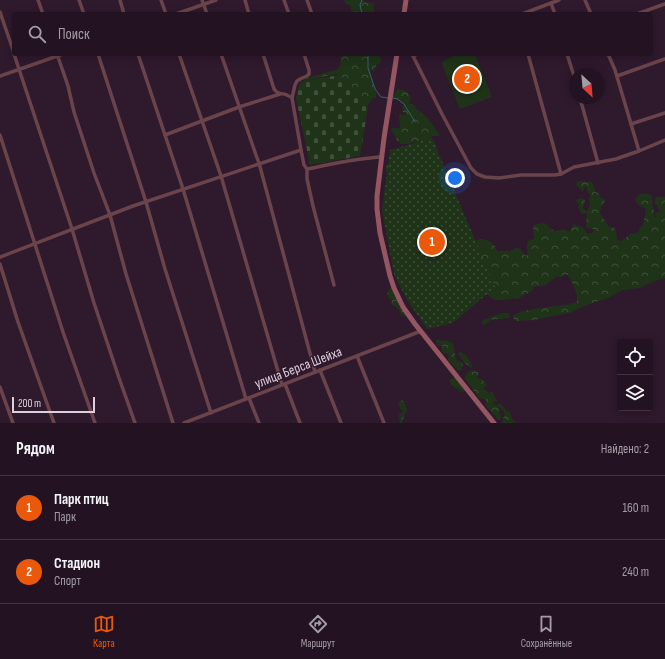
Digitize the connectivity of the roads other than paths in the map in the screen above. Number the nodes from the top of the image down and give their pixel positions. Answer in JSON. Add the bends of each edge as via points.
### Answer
{"nodes":[{"id":1,"x":38,"y":0,"type":"edge"},
{"id":2,"x":79,"y":0,"type":"edge"},
{"id":3,"x":120,"y":0,"type":"edge"},
{"id":4,"x":161,"y":0,"type":"edge"},
{"id":5,"x":216,"y":0,"type":"edge"},
{"id":6,"x":245,"y":0,"type":"edge"},
{"id":7,"x":284,"y":0,"type":"edge"},
{"id":8,"x":307,"y":0,"type":"edge"},
{"id":9,"x":406,"y":0,"type":"edge"},
{"id":10,"x":559,"y":0,"type":"edge"},
{"id":11,"x":585,"y":0,"type":"edge"},
{"id":12,"x":203,"y":2,"type":"edge"},
{"id":13,"x":549,"y":2,"type":"edge"},
{"id":14,"x":665,"y":4,"type":"edge"},
{"id":15,"x":0,"y":12,"type":"edge"},
{"id":16,"x":42,"y":12,"type":"edge"},
{"id":17,"x":83,"y":12,"type":"edge"},
{"id":18,"x":123,"y":12,"type":"edge"},
{"id":19,"x":165,"y":12,"type":"edge"},
{"id":20,"x":180,"y":12,"type":"edge"},
{"id":21,"x":206,"y":12,"type":"edge"},
{"id":22,"x":249,"y":12,"type":"edge"},
{"id":23,"x":288,"y":12,"type":"edge"},
{"id":24,"x":311,"y":12,"type":"edge"},
{"id":25,"x":404,"y":12,"type":"edge"},
{"id":26,"x":526,"y":12,"type":"edge"},
{"id":27,"x":553,"y":12,"type":"edge"},
{"id":28,"x":590,"y":12,"type":"edge"},
{"id":29,"x":643,"y":12,"type":"edge"},
{"id":30,"x":12,"y":48,"type":"edge"},
{"id":31,"x":15,"y":56,"type":"edge"},
{"id":32,"x":54,"y":56,"type":"edge"},
{"id":33,"x":57,"y":56,"type":"edge"},
{"id":34,"x":99,"y":56,"type":"edge"},
{"id":35,"x":139,"y":56,"type":"edge"},
{"id":36,"x":180,"y":56,"type":"edge"},
{"id":37,"x":222,"y":56,"type":"edge"},
{"id":38,"x":264,"y":56,"type":"edge"},
{"id":39,"x":305,"y":56,"type":"edge"},
{"id":40,"x":397,"y":56,"type":"edge"},
{"id":41,"x":413,"y":56,"type":"edge"},
{"id":42,"x":529,"y":56,"type":"edge"},
{"id":43,"x":568,"y":56,"type":"edge"},
{"id":44,"x":609,"y":56,"type":"edge"},
{"id":45,"x":665,"y":59,"type":"edge"},
{"id":46,"x":571,"y":68,"type":"edge"},
{"id":47,"x":19,"y":69,"type":"junction"},
{"id":48,"x":0,"y":76,"type":"edge"},
{"id":49,"x":617,"y":76,"type":"junction"},
{"id":50,"x":280,"y":94,"type":"junction"},
{"id":51,"x":292,"y":98,"type":"junction"},
{"id":52,"x":582,"y":104,"type":"edge"},
{"id":53,"x":239,"y":107,"type":"junction"},
{"id":54,"x":665,"y":114,"type":"edge"},
{"id":55,"x":202,"y":121,"type":"junction"},
{"id":56,"x":631,"y":124,"type":"junction"},
{"id":57,"x":0,"y":134,"type":"edge"},
{"id":58,"x":165,"y":134,"type":"junction"},
{"id":59,"x":665,"y":140,"type":"edge"},
{"id":60,"x":301,"y":150,"type":"junction"},
{"id":61,"x":639,"y":151,"type":"junction"},
{"id":62,"x":382,"y":158,"type":"junction"},
{"id":63,"x":259,"y":163,"type":"junction"},
{"id":64,"x":598,"y":163,"type":"junction"},
{"id":65,"x":307,"y":169,"type":"junction"},
{"id":66,"x":561,"y":174,"type":"junction"},
{"id":67,"x":221,"y":176,"type":"junction"},
{"id":68,"x":183,"y":189,"type":"junction"},
{"id":69,"x":146,"y":202,"type":"junction"},
{"id":70,"x":110,"y":215,"type":"junction"},
{"id":71,"x":72,"y":229,"type":"junction"},
{"id":72,"x":34,"y":243,"type":"junction"},
{"id":73,"x":0,"y":257,"type":"edge"},
{"id":74,"x":0,"y":264,"type":"edge"},
{"id":75,"x":334,"y":285,"type":"dead end"},
{"id":76,"x":421,"y":331,"type":"junction"},
{"id":77,"x":357,"y":356,"type":"junction"},
{"id":78,"x":320,"y":370,"type":"junction"},
{"id":79,"x":315,"y":372,"type":"junction"},
{"id":80,"x":283,"y":385,"type":"junction"},
{"id":81,"x":0,"y":387,"type":"edge"},
{"id":82,"x":248,"y":398,"type":"junction"},
{"id":83,"x":211,"y":413,"type":"junction"},
{"id":84,"x":13,"y":423,"type":"edge"},
{"id":85,"x":54,"y":423,"type":"edge"},
{"id":86,"x":95,"y":423,"type":"edge"},
{"id":87,"x":135,"y":423,"type":"edge"},
{"id":88,"x":173,"y":423,"type":"edge"},
{"id":89,"x":184,"y":423,"type":"edge"},
{"id":90,"x":259,"y":423,"type":"edge"},
{"id":91,"x":300,"y":423,"type":"edge"},
{"id":92,"x":341,"y":423,"type":"edge"},
{"id":93,"x":384,"y":423,"type":"edge"},
{"id":94,"x":494,"y":423,"type":"edge"}],
"edges":[{"from":1,"to":16,"type":"street"},
{"from":2,"to":17,"type":"street"},
{"from":3,"to":18,"type":"street"},
{"from":4,"to":19,"type":"street"},
{"from":5,"to":12,"type":"street"},
{"from":6,"to":22,"type":"street"},
{"from":7,"to":23,"type":"street"},
{"from":8,"to":24,"type":"street"},
{"from":9,"to":25,"type":"main road"},
{"from":10,"to":13,"type":"street"},
{"from":11,"to":28,"type":"street"},
{"from":12,"to":20,"type":"street"},
{"from":12,"to":21,"type":"street"},
{"from":13,"to":26,"type":"street"},
{"from":13,"to":27,"type":"street"},
{"from":14,"to":29,"type":"street"},
{"from":15,"to":30,"type":"street"},
{"from":31,"to":47,"type":"street"},
{"from":32,"to":47,"type":"street"},
{"from":33,"to":70,"type":"street"},
{"from":34,"to":69,"type":"street"},
{"from":35,"to":58,"type":"street"},
{"from":36,"to":55,"type":"street"},
{"from":37,"to":53,"type":"street"},
{"from":38,"to":50,"type":"street","via":[[274,89]]},
{"from":39,"to":51,"type":"street","via":[[309,74],[297,81]]},
{"from":40,"to":62,"type":"main road"},
{"from":41,"to":66,"type":"street","via":[[471,168],[477,174],[500,178]]},
{"from":42,"to":66,"type":"street"},
{"from":43,"to":46,"type":"street"},
{"from":44,"to":49,"type":"street"},
{"from":45,"to":49,"type":"street"},
{"from":47,"to":48,"type":"street"},
{"from":47,"to":71,"type":"street"},
{"from":49,"to":56,"type":"street"},
{"from":50,"to":51,"type":"street","via":[[287,94]]},
{"from":50,"to":53,"type":"street"},
{"from":51,"to":60,"type":"street"},
{"from":52,"to":64,"type":"street"},
{"from":53,"to":55,"type":"street"},
{"from":53,"to":63,"type":"street"},
{"from":54,"to":56,"type":"street"},
{"from":55,"to":58,"type":"street"},
{"from":55,"to":67,"type":"street"},
{"from":56,"to":61,"type":"street"},
{"from":57,"to":72,"type":"street"},
{"from":58,"to":68,"type":"street"},
{"from":59,"to":61,"type":"street"},
{"from":60,"to":63,"type":"street"},
{"from":60,"to":65,"type":"street"},
{"from":61,"to":64,"type":"street"},
{"from":62,"to":65,"type":"street","via":[[345,161]]},
{"from":62,"to":76,"type":"main road","via":[[377,209],[388,270],[403,307]]},
{"from":63,"to":67,"type":"street"},
{"from":63,"to":79,"type":"street"},
{"from":64,"to":66,"type":"street","via":[[574,168]]},
{"from":65,"to":75,"type":"street","via":[[313,206]]},
{"from":67,"to":68,"type":"street"},
{"from":67,"to":80,"type":"street"},
{"from":68,"to":69,"type":"street"},
{"from":68,"to":82,"type":"street"},
{"from":69,"to":70,"type":"street"},
{"from":69,"to":83,"type":"street"},
{"from":70,"to":71,"type":"street"},
{"from":70,"to":88,"type":"street"},
{"from":71,"to":72,"type":"street"},
{"from":71,"to":87,"type":"street"},
{"from":72,"to":73,"type":"street"},
{"from":72,"to":86,"type":"street"},
{"from":74,"to":85,"type":"street"},
{"from":76,"to":77,"type":"street","name":"улица Берса Шейха"},
{"from":76,"to":94,"type":"main road"},
{"from":77,"to":78,"type":"street","name":"улица Берса Шейха"},
{"from":77,"to":93,"type":"street"},
{"from":78,"to":79,"type":"street","name":"улица Берса Шейха"},
{"from":78,"to":92,"type":"street"},
{"from":79,"to":80,"type":"street","name":"улица Берса Шейха"},
{"from":80,"to":82,"type":"street","name":"улица Берса Шейха"},
{"from":80,"to":91,"type":"street"},
{"from":81,"to":84,"type":"street"},
{"from":82,"to":83,"type":"street","name":"улица Берса Шейха"},
{"from":82,"to":90,"type":"street"},
{"from":83,"to":89,"type":"street","name":"улица Берса Шейха"}]}
